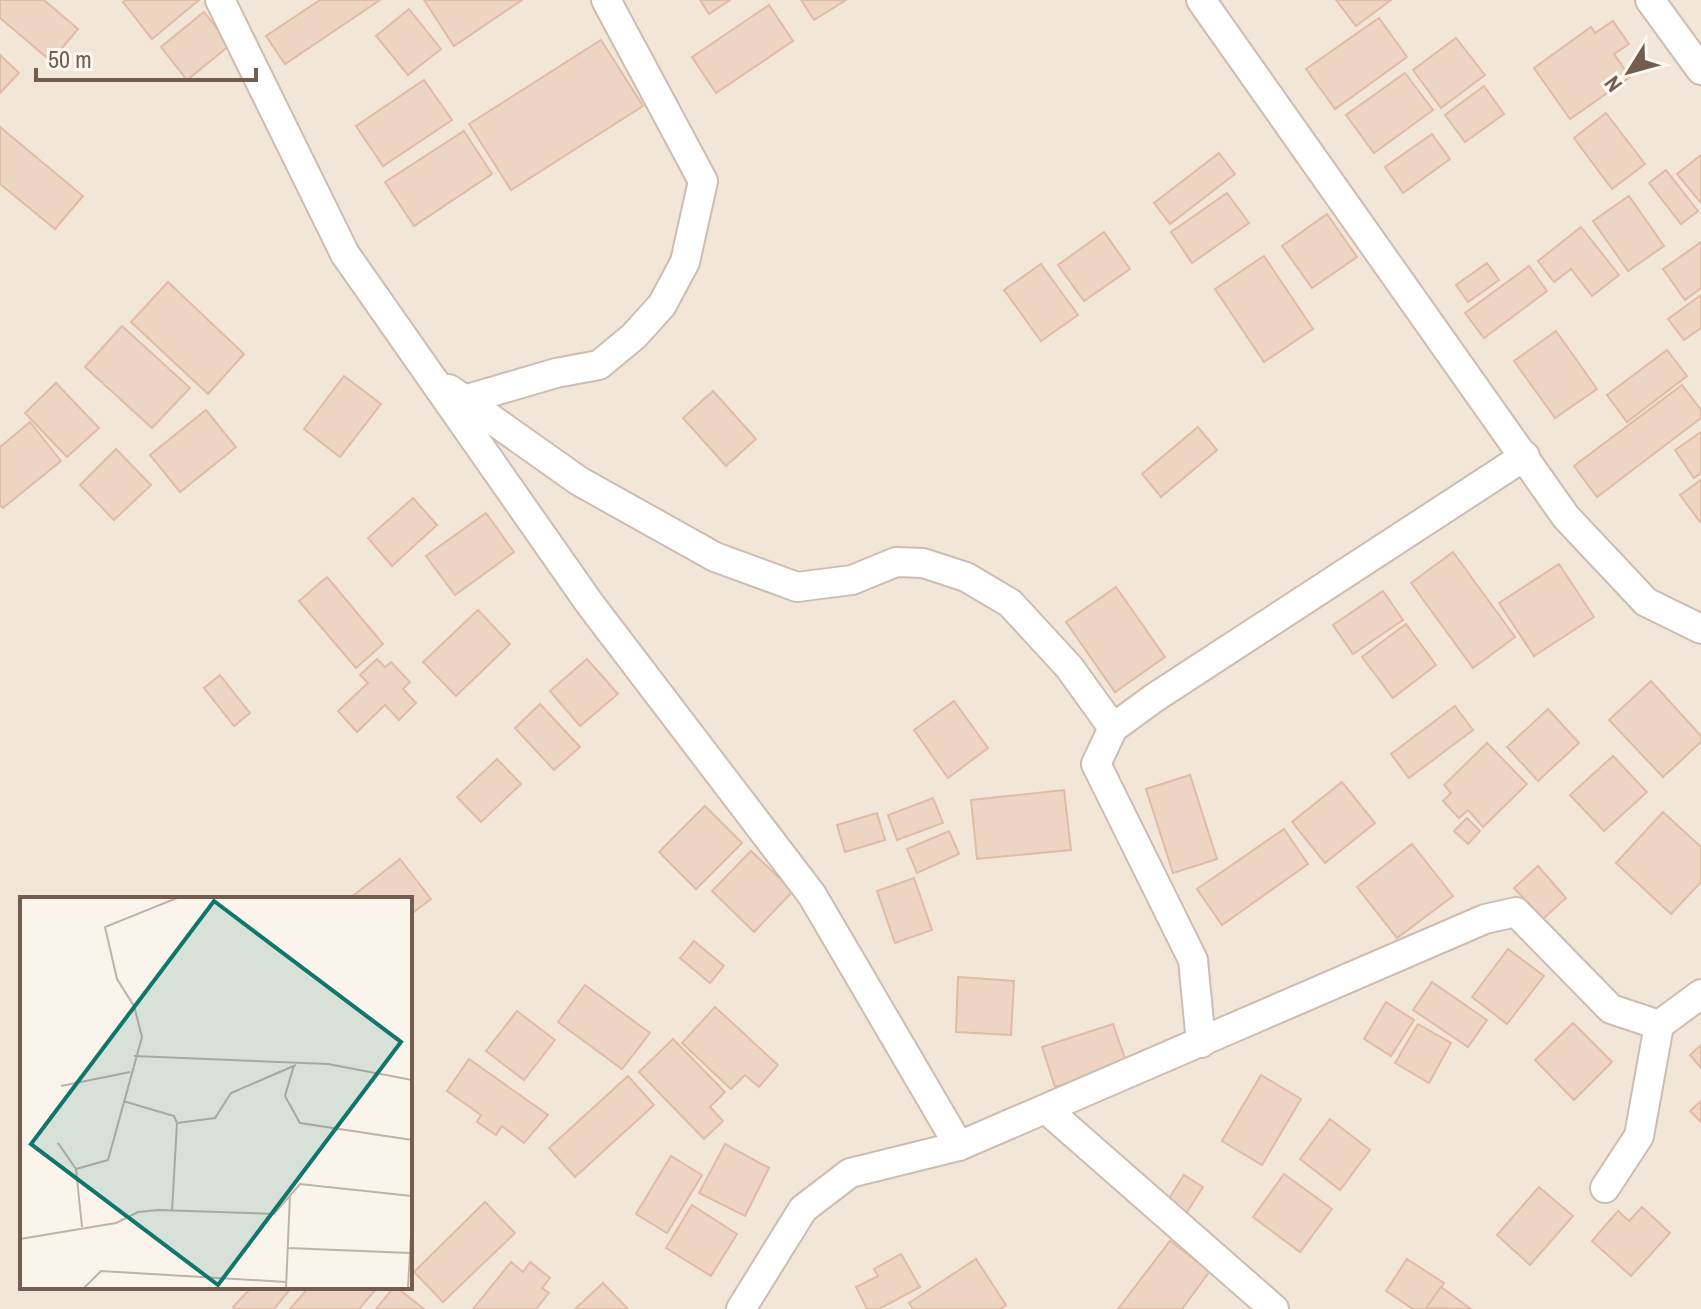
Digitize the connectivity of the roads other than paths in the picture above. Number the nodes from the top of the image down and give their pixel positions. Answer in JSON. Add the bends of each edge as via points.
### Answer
{"nodes":[{"id":1,"x":220,"y":0,"type":"edge"},
{"id":2,"x":606,"y":0,"type":"edge"},
{"id":3,"x":1201,"y":0,"type":"edge"},
{"id":4,"x":1650,"y":0,"type":"edge"},
{"id":5,"x":1701,"y":70,"type":"edge"},
{"id":6,"x":431,"y":376,"type":"junction"},
{"id":7,"x":464,"y":400,"type":"junction"},
{"id":8,"x":1525,"y":456,"type":"junction"},
{"id":9,"x":1701,"y":629,"type":"edge"},
{"id":10,"x":1113,"y":728,"type":"junction"},
{"id":11,"x":1701,"y":994,"type":"edge"},
{"id":12,"x":1659,"y":1025,"type":"junction"},
{"id":13,"x":1201,"y":1043,"type":"junction"},
{"id":14,"x":1046,"y":1109,"type":"junction"},
{"id":15,"x":959,"y":1146,"type":"junction"},
{"id":16,"x":1605,"y":1188,"type":"dead end"},
{"id":17,"x":741,"y":1309,"type":"edge"},
{"id":18,"x":1274,"y":1309,"type":"edge"}],
"edges":[{"from":1,"to":6,"type":"street","via":[[345,254]]},
{"from":2,"to":7,"type":"street","via":[[703,181],[685,262],[662,305],[599,365]]},
{"from":3,"to":8,"type":"street"},
{"from":4,"to":5,"type":"street"},
{"from":6,"to":7,"type":"street"},
{"from":6,"to":15,"type":"street","via":[[590,604],[812,895]]},
{"from":7,"to":10,"type":"street","via":[[579,481],[715,557],[797,587],[852,580],[896,562],[923,563],[966,577],[1010,603],[1069,667]]},
{"from":8,"to":9,"type":"street","via":[[1566,517],[1646,602]]},
{"from":8,"to":10,"type":"street"},
{"from":10,"to":13,"type":"street","via":[[1096,764],[1193,960]]},
{"from":11,"to":12,"type":"street"},
{"from":12,"to":13,"type":"street","via":[[1611,1009],[1516,912],[1485,919]]},
{"from":12,"to":16,"type":"street","via":[[1639,1136]]},
{"from":13,"to":14,"type":"street"},
{"from":14,"to":15,"type":"street"},
{"from":14,"to":18,"type":"street"},
{"from":15,"to":17,"type":"street","via":[[850,1173],[803,1209]]}]}
